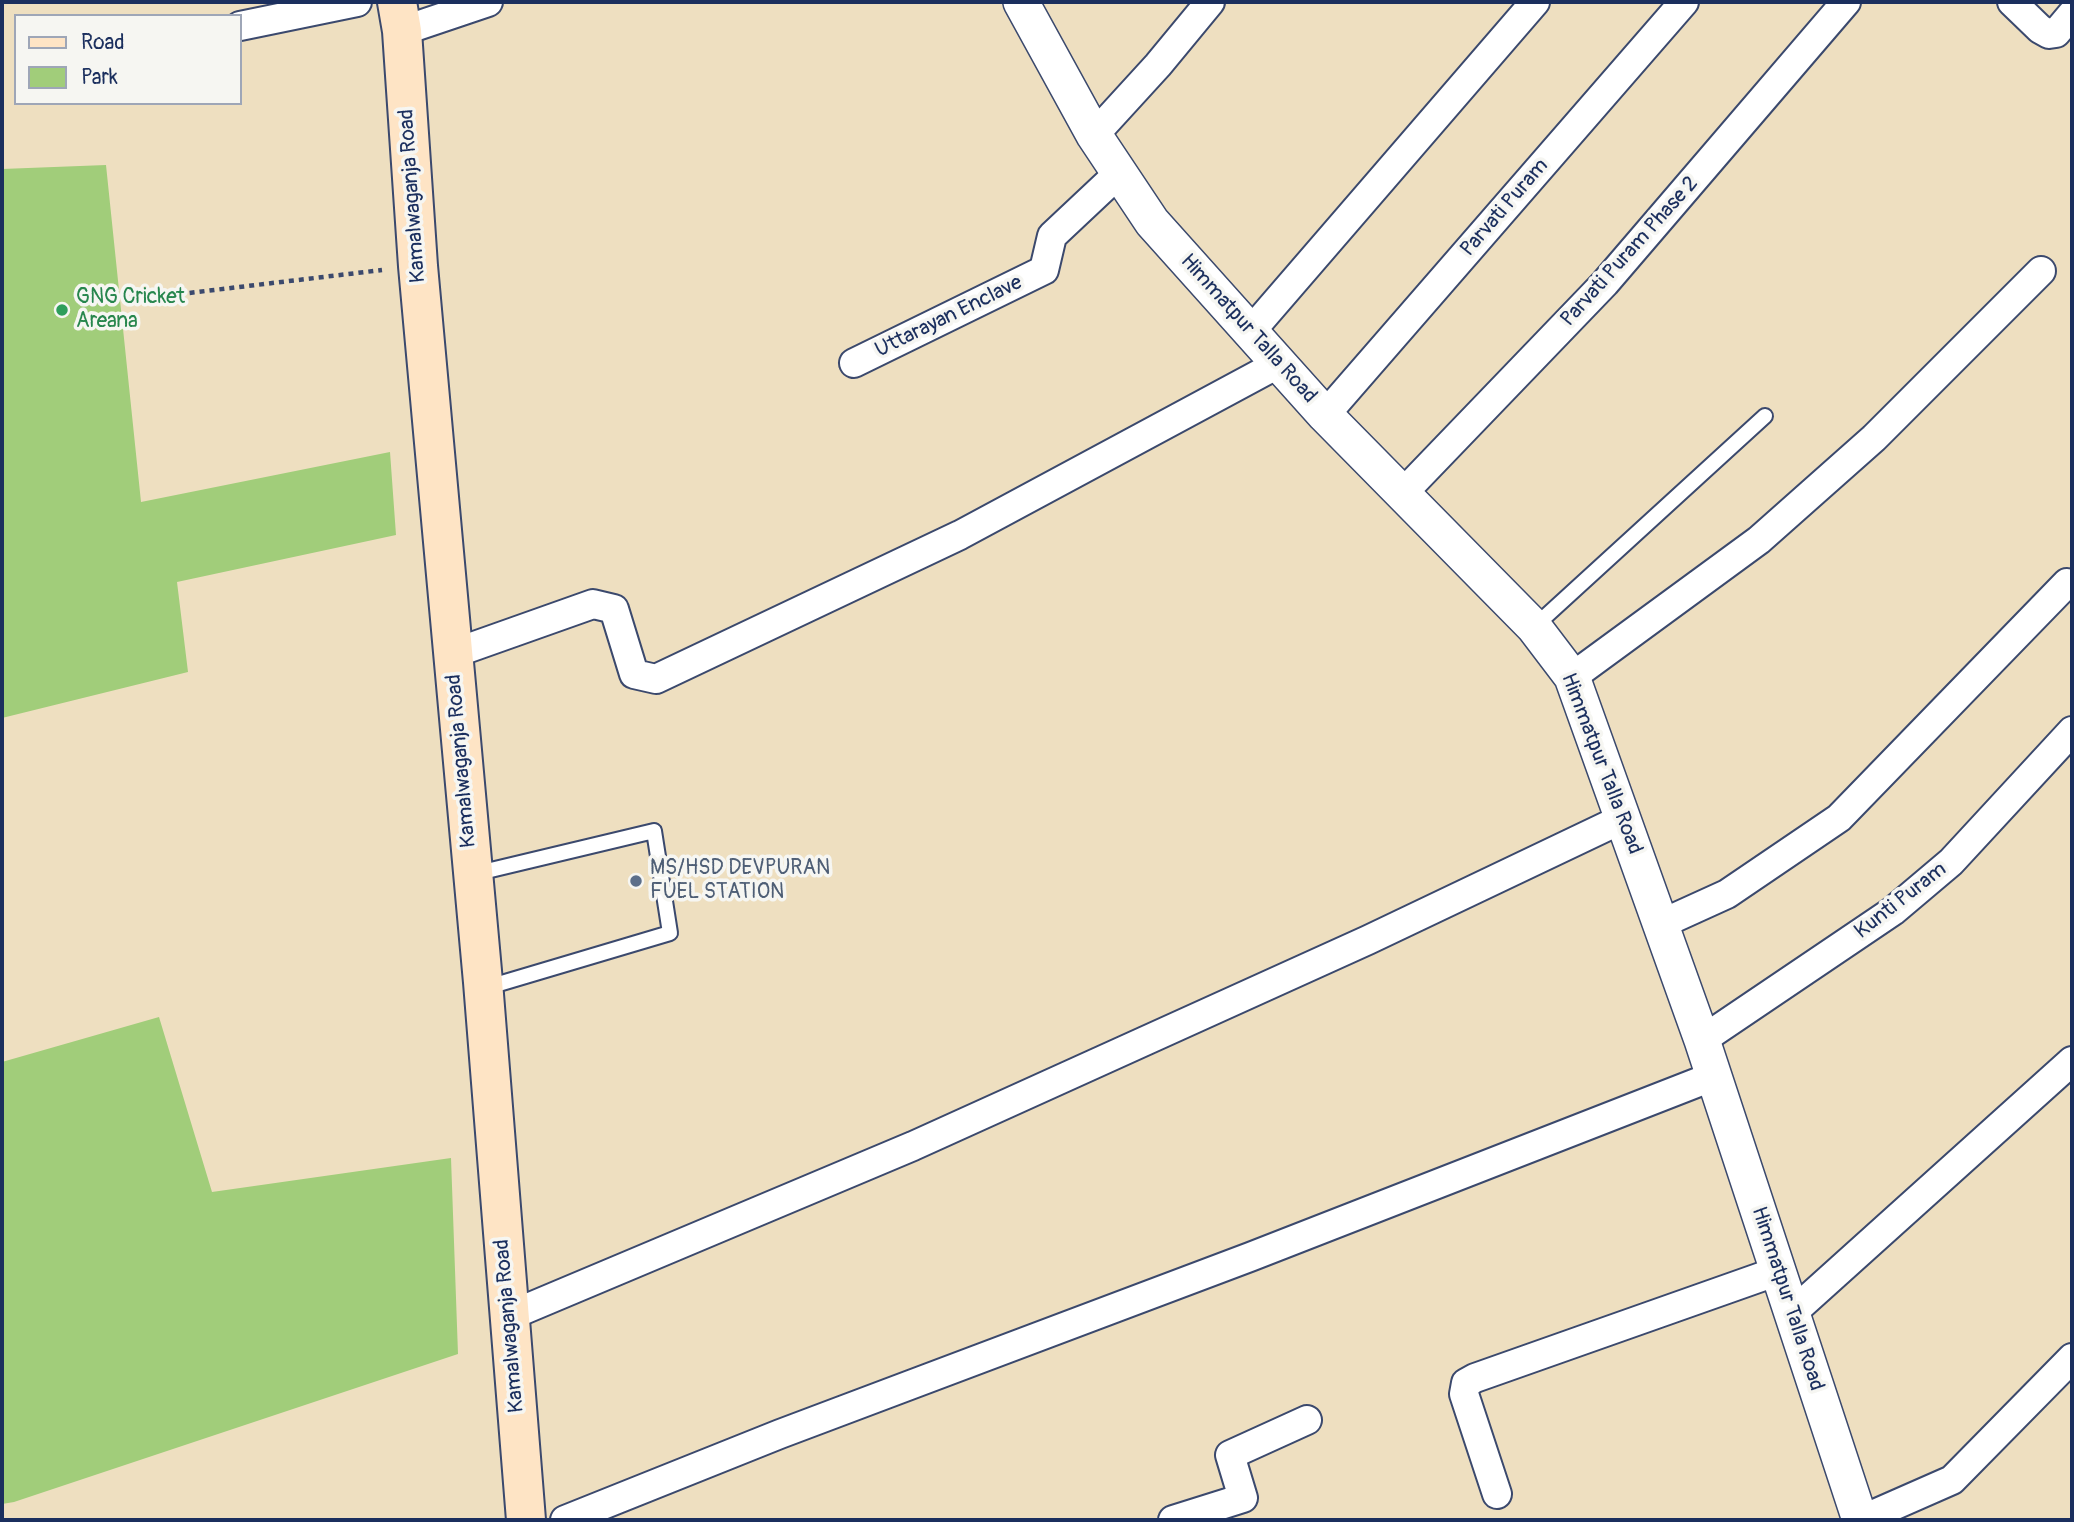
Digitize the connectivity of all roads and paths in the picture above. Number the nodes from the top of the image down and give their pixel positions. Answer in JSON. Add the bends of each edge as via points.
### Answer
{"nodes":[{"id":1,"x":357,"y":2,"type":"edge"},
{"id":2,"x":488,"y":2,"type":"edge"},
{"id":3,"x":1021,"y":2,"type":"edge"},
{"id":4,"x":1210,"y":2,"type":"edge"},
{"id":5,"x":1535,"y":2,"type":"edge"},
{"id":6,"x":1684,"y":2,"type":"edge"},
{"id":7,"x":1846,"y":2,"type":"edge"},
{"id":8,"x":2012,"y":2,"type":"edge"},
{"id":9,"x":2072,"y":14,"type":"edge"},
{"id":10,"x":399,"y":17,"type":"edge"},
{"id":11,"x":242,"y":26,"type":"edge"},
{"id":12,"x":1094,"y":135,"type":"junction"},
{"id":13,"x":1118,"y":174,"type":"junction"},
{"id":14,"x":418,"y":266,"type":"junction"},
{"id":15,"x":2041,"y":271,"type":"dead end"},
{"id":16,"x":130,"y":300,"type":"dead end"},
{"id":17,"x":1251,"y":331,"type":"junction"},
{"id":18,"x":854,"y":363,"type":"dead end"},
{"id":19,"x":1278,"y":364,"type":"junction"},
{"id":20,"x":1325,"y":415,"type":"junction"},
{"id":21,"x":1765,"y":416,"type":"dead end"},
{"id":22,"x":1404,"y":492,"type":"junction"},
{"id":23,"x":2067,"y":583,"type":"dead end"},
{"id":24,"x":1534,"y":627,"type":"junction"},
{"id":25,"x":452,"y":654,"type":"junction"},
{"id":26,"x":1572,"y":677,"type":"junction"},
{"id":27,"x":2072,"y":731,"type":"edge"},
{"id":28,"x":1622,"y":819,"type":"junction"},
{"id":29,"x":472,"y":874,"type":"junction"},
{"id":30,"x":1661,"y":924,"type":"junction"},
{"id":31,"x":483,"y":989,"type":"junction"},
{"id":32,"x":1702,"y":1040,"type":"junction"},
{"id":33,"x":2072,"y":1061,"type":"edge"},
{"id":34,"x":1714,"y":1076,"type":"junction"},
{"id":35,"x":1778,"y":1271,"type":"junction"},
{"id":36,"x":1792,"y":1313,"type":"junction"},
{"id":37,"x":509,"y":1316,"type":"junction"},
{"id":38,"x":2072,"y":1358,"type":"edge"},
{"id":39,"x":1307,"y":1420,"type":"dead end"},
{"id":40,"x":1497,"y":1494,"type":"dead end"},
{"id":41,"x":526,"y":1520,"type":"edge"},
{"id":42,"x":565,"y":1520,"type":"edge"},
{"id":43,"x":1173,"y":1520,"type":"edge"},
{"id":44,"x":1861,"y":1520,"type":"edge"}],
"edges":[{"from":1,"to":11,"type":"street"},
{"from":2,"to":10,"type":"street"},
{"from":3,"to":12,"type":"street","name":"Himmatpur Talla Road"},
{"from":4,"to":12,"type":"street"},
{"from":5,"to":17,"type":"street"},
{"from":6,"to":20,"type":"street","name":"Parvati Puram"},
{"from":7,"to":22,"type":"street","name":"Parvati Puram Phase 2","via":[[1605,283]]},
{"from":8,"to":9,"type":"street","via":[[2049,34],[2056,33]]},
{"from":10,"to":14,"type":"main road","name":"Kamalwaganja Road"},
{"from":12,"to":13,"type":"street","name":"Himmatpur Talla Road"},
{"from":13,"to":17,"type":"street","name":"Himmatpur Talla Road","via":[[1152,222]]},
{"from":13,"to":18,"type":"street","name":"Uttarayan Enclave","via":[[1052,236],[1044,271]]},
{"from":14,"to":16,"type":"path"},
{"from":14,"to":25,"type":"main road","name":"Kamalwaganja Road"},
{"from":15,"to":26,"type":"street","via":[[1874,438],[1759,540]]},
{"from":17,"to":19,"type":"street","name":"Himmatpur Talla Road"},
{"from":19,"to":20,"type":"street","name":"Himmatpur Talla Road"},
{"from":19,"to":25,"type":"street","via":[[960,535],[656,679],[634,674],[614,609],[593,604]]},
{"from":20,"to":22,"type":"street","name":"Himmatpur Talla Road"},
{"from":21,"to":24,"type":"lane"},
{"from":22,"to":24,"type":"street","name":"Himmatpur Talla Road"},
{"from":23,"to":30,"type":"street","via":[[1839,818],[1727,894]]},
{"from":24,"to":26,"type":"street","name":"Himmatpur Talla Road"},
{"from":25,"to":29,"type":"main road","name":"Kamalwaganja Road"},
{"from":26,"to":28,"type":"street","name":"Himmatpur Talla Road"},
{"from":27,"to":32,"type":"street","name":"Kunti Puram","via":[[1951,863],[1893,911]]},
{"from":28,"to":30,"type":"street","name":"Himmatpur Talla Road"},
{"from":28,"to":37,"type":"street","via":[[926,1140]]},
{"from":29,"to":31,"type":"main road","name":"Kamalwaganja Road"},
{"from":29,"to":31,"type":"lane","via":[[654,831],[670,933]]},
{"from":30,"to":32,"type":"street","name":"Himmatpur Talla Road"},
{"from":31,"to":37,"type":"main road","name":"Kamalwaganja Road"},
{"from":32,"to":34,"type":"street","name":"Himmatpur Talla Road"},
{"from":33,"to":36,"type":"street"},
{"from":34,"to":35,"type":"street","name":"Himmatpur Talla Road"},
{"from":34,"to":42,"type":"street"},
{"from":35,"to":36,"type":"street","name":"Himmatpur Talla Road"},
{"from":35,"to":40,"type":"street","via":[[1466,1383],[1464,1394]]},
{"from":36,"to":44,"type":"street","name":"Himmatpur Talla Road"},
{"from":37,"to":41,"type":"main road","name":"Kamalwaganja Road"},
{"from":38,"to":44,"type":"street","via":[[1952,1479]]},
{"from":39,"to":43,"type":"street","via":[[1230,1455],[1242,1498]]}]}
